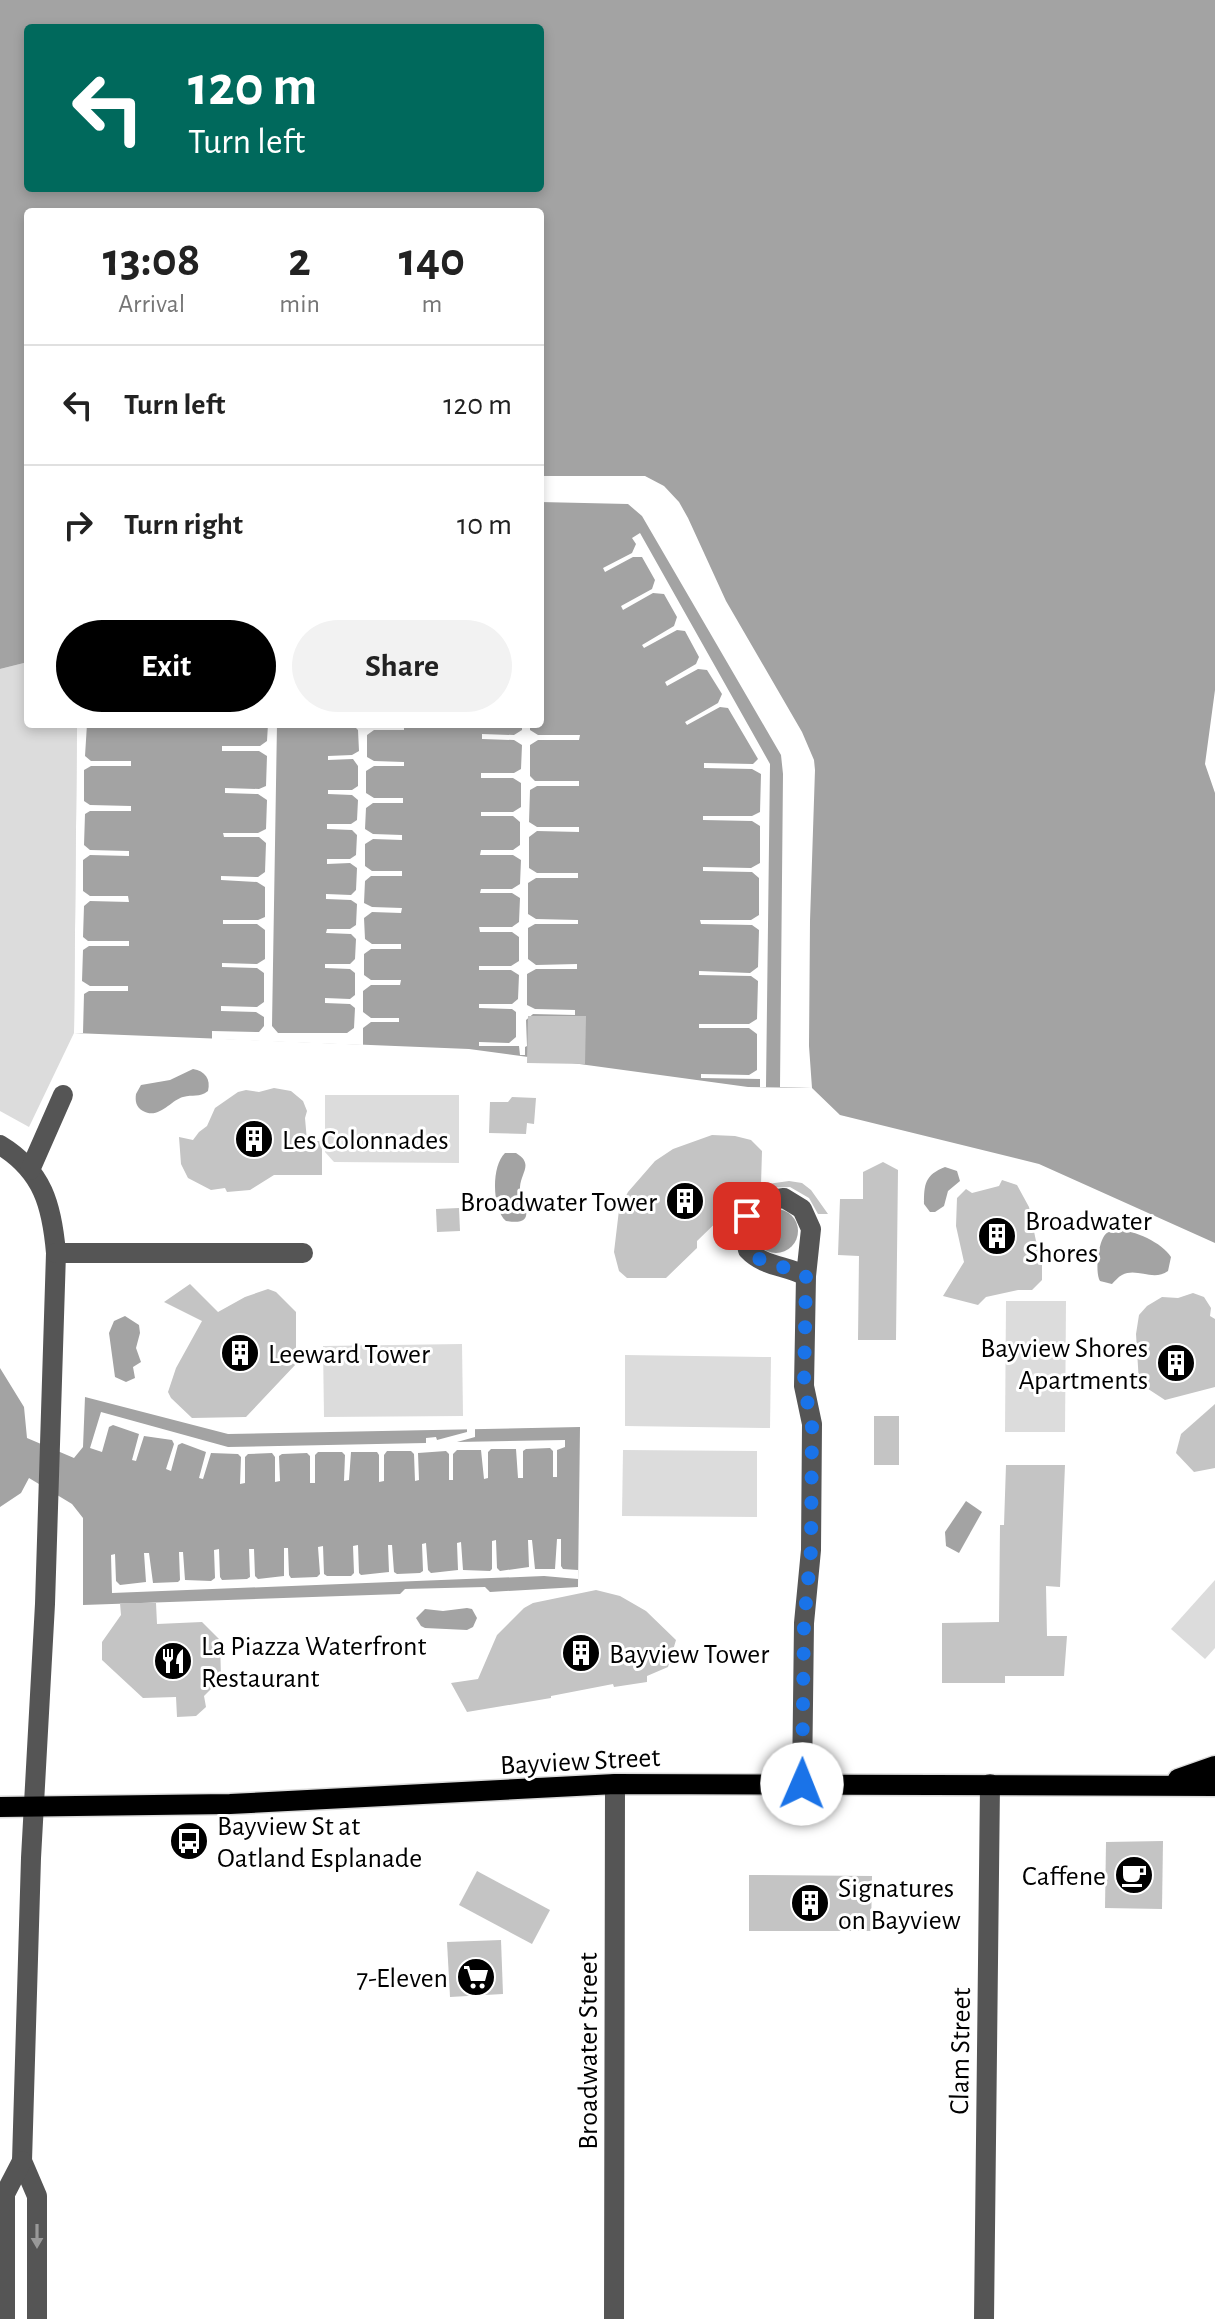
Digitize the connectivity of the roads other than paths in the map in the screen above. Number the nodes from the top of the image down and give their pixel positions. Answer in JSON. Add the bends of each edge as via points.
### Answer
{"nodes":[{"id":1,"x":63,"y":1095,"type":"dead end"},
{"id":2,"x":0,"y":1145,"type":"edge"},
{"id":3,"x":30,"y":1170,"type":"junction"},
{"id":4,"x":56,"y":1253,"type":"junction"},
{"id":5,"x":303,"y":1253,"type":"dead end"},
{"id":6,"x":806,"y":1276,"type":"dead end"},
{"id":7,"x":1215,"y":1766,"type":"edge"},
{"id":8,"x":615,"y":1784,"type":"junction"},
{"id":9,"x":802,"y":1784,"type":"junction"},
{"id":10,"x":990,"y":1784,"type":"junction"},
{"id":11,"x":1163,"y":1784,"type":"junction"},
{"id":12,"x":1215,"y":1786,"type":"edge"},
{"id":13,"x":0,"y":1807,"type":"edge"},
{"id":14,"x":33,"y":1807,"type":"junction"},
{"id":15,"x":0,"y":2160,"type":"edge"},
{"id":16,"x":22,"y":2161,"type":"junction"},
{"id":17,"x":37,"y":2316,"type":"edge"},
{"id":18,"x":5,"y":2317,"type":"edge"},
{"id":19,"x":614,"y":2319,"type":"edge"},
{"id":20,"x":984,"y":2319,"type":"edge"}],
"edges":[{"from":1,"to":3,"type":"street"},
{"from":2,"to":3,"type":"street"},
{"from":3,"to":4,"type":"street","via":[[53,1216]]},
{"from":4,"to":5,"type":"street"},
{"from":4,"to":14,"type":"street"},
{"from":6,"to":9,"type":"street","via":[[804,1386],[812,1424],[812,1534],[804,1623]]},
{"from":7,"to":11,"type":"main road","name":"Bayview Street"},
{"from":8,"to":9,"type":"main road","name":"Bayview Street"},
{"from":8,"to":14,"type":"main road","name":"Bayview Street","via":[[230,1804]]},
{"from":8,"to":19,"type":"street","name":"Broadwater Street"},
{"from":9,"to":10,"type":"main road","name":"Bayview Street"},
{"from":10,"to":11,"type":"main road","name":"Bayview Street"},
{"from":10,"to":20,"type":"street","name":"Clam Street"},
{"from":11,"to":12,"type":"main road","name":"Bayview Street"},
{"from":13,"to":14,"type":"main road","name":"Bayview Street"},
{"from":14,"to":16,"type":"street"},
{"from":15,"to":16,"type":"street"},
{"from":16,"to":17,"type":"street","one_way":true,"via":[[37,2196]]},
{"from":16,"to":18,"type":"street","via":[[5,2194]]},
{"from":17,"to":18,"type":"street"}]}
